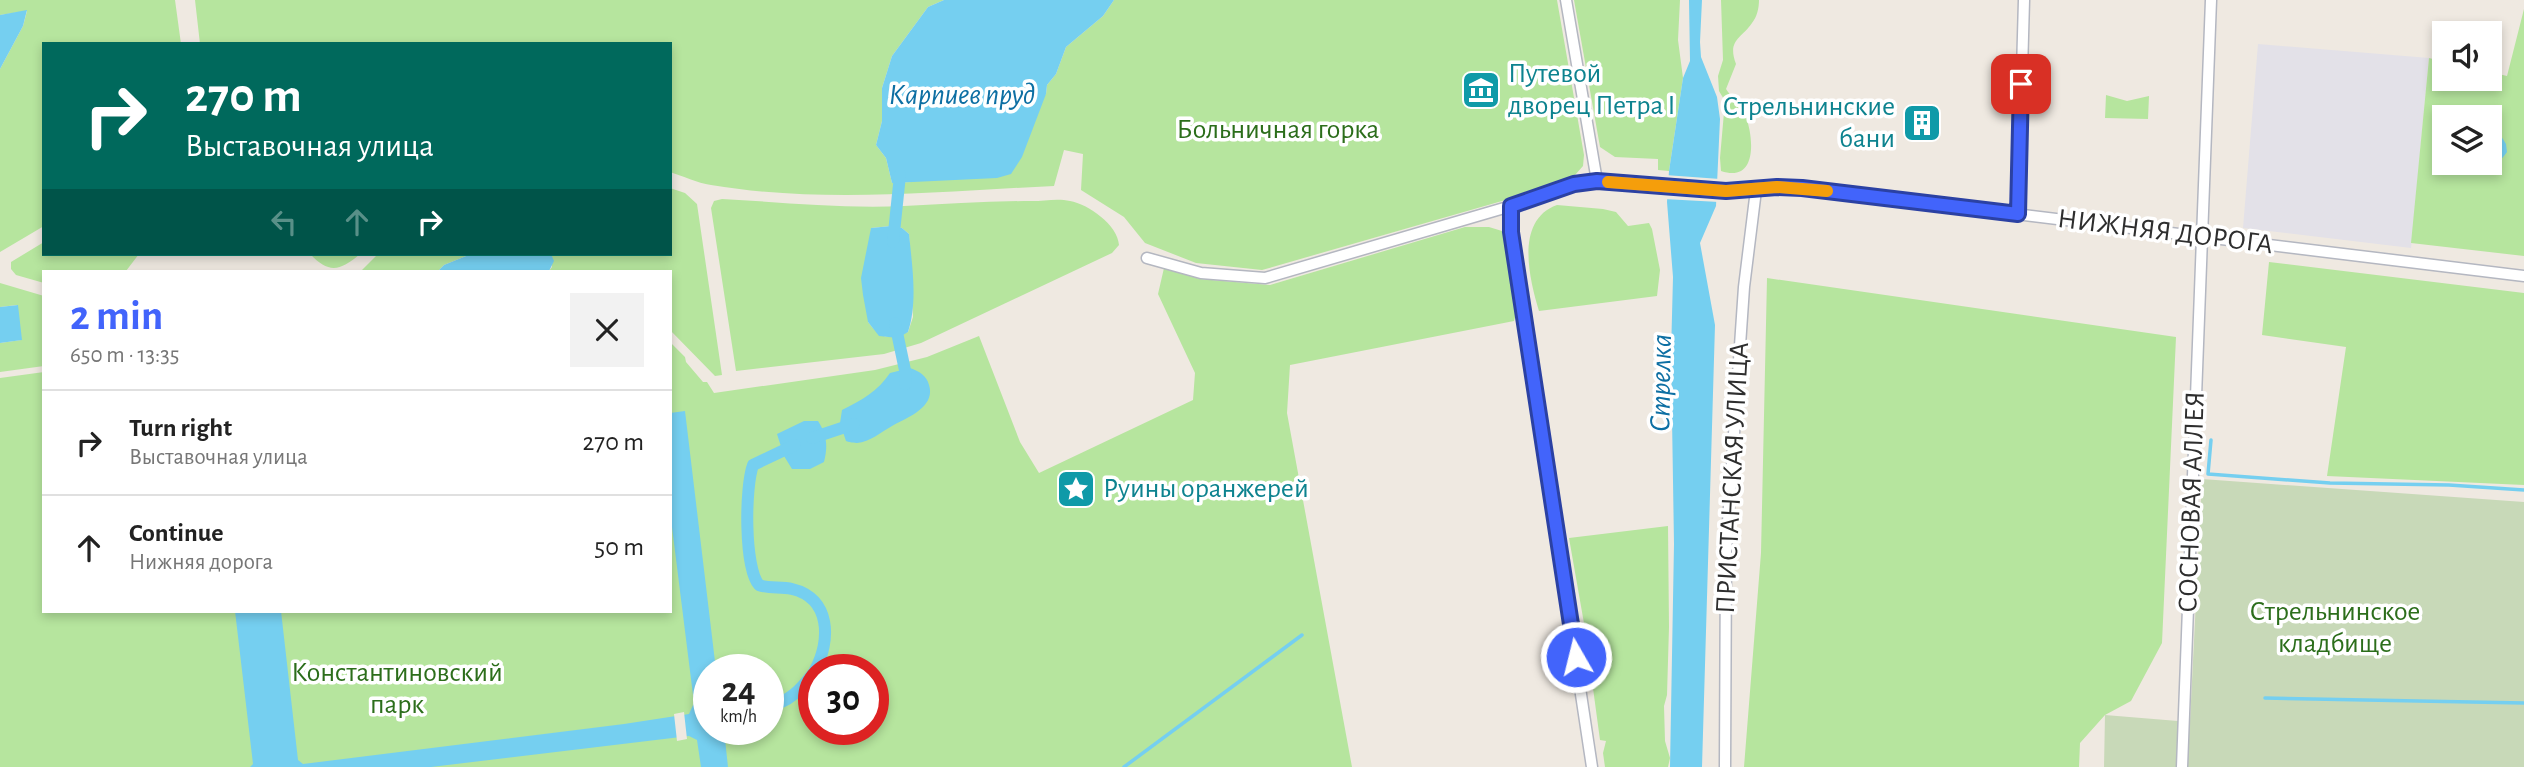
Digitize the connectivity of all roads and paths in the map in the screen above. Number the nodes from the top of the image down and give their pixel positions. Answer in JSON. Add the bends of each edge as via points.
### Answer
{"nodes":[{"id":1,"x":1566,"y":0,"type":"edge"},
{"id":2,"x":2024,"y":0,"type":"edge"},
{"id":3,"x":2211,"y":0,"type":"edge"},
{"id":4,"x":1597,"y":181,"type":"junction"},
{"id":5,"x":1756,"y":190,"type":"junction"},
{"id":6,"x":1511,"y":206,"type":"junction"},
{"id":7,"x":2018,"y":214,"type":"junction"},
{"id":8,"x":2203,"y":237,"type":"junction"},
{"id":9,"x":1147,"y":258,"type":"dead end"},
{"id":10,"x":2524,"y":276,"type":"edge"},
{"id":11,"x":1592,"y":767,"type":"edge"},
{"id":12,"x":1725,"y":767,"type":"edge"},
{"id":13,"x":2182,"y":767,"type":"edge"}],
"edges":[{"from":1,"to":4,"type":"street"},
{"from":2,"to":7,"type":"street"},
{"from":3,"to":8,"type":"street","name":"СОСНОВАЯ АЛЛЕЯ"},
{"from":4,"to":5,"type":"street","name":"НИЖНЯЯ ДОРОГА"},
{"from":4,"to":6,"type":"street","name":"НИЖНЯЯ ДОРОГА","via":[[1574,184]]},
{"from":5,"to":7,"type":"street","name":"НИЖНЯЯ ДОРОГА","via":[[1802,188]]},
{"from":5,"to":12,"type":"street","name":"ПРИСТАНСКАЯ УЛИЦА","via":[[1744,287],[1726,551]]},
{"from":6,"to":9,"type":"street","name":"НИЖНЯЯ ДОРОГА","via":[[1265,278],[1201,272]]},
{"from":6,"to":11,"type":"street","via":[[1511,232]]},
{"from":7,"to":8,"type":"street","name":"НИЖНЯЯ ДОРОГА"},
{"from":8,"to":10,"type":"street","name":"НИЖНЯЯ ДОРОГА"},
{"from":8,"to":13,"type":"street","name":"СОСНОВАЯ АЛЛЕЯ"}]}
